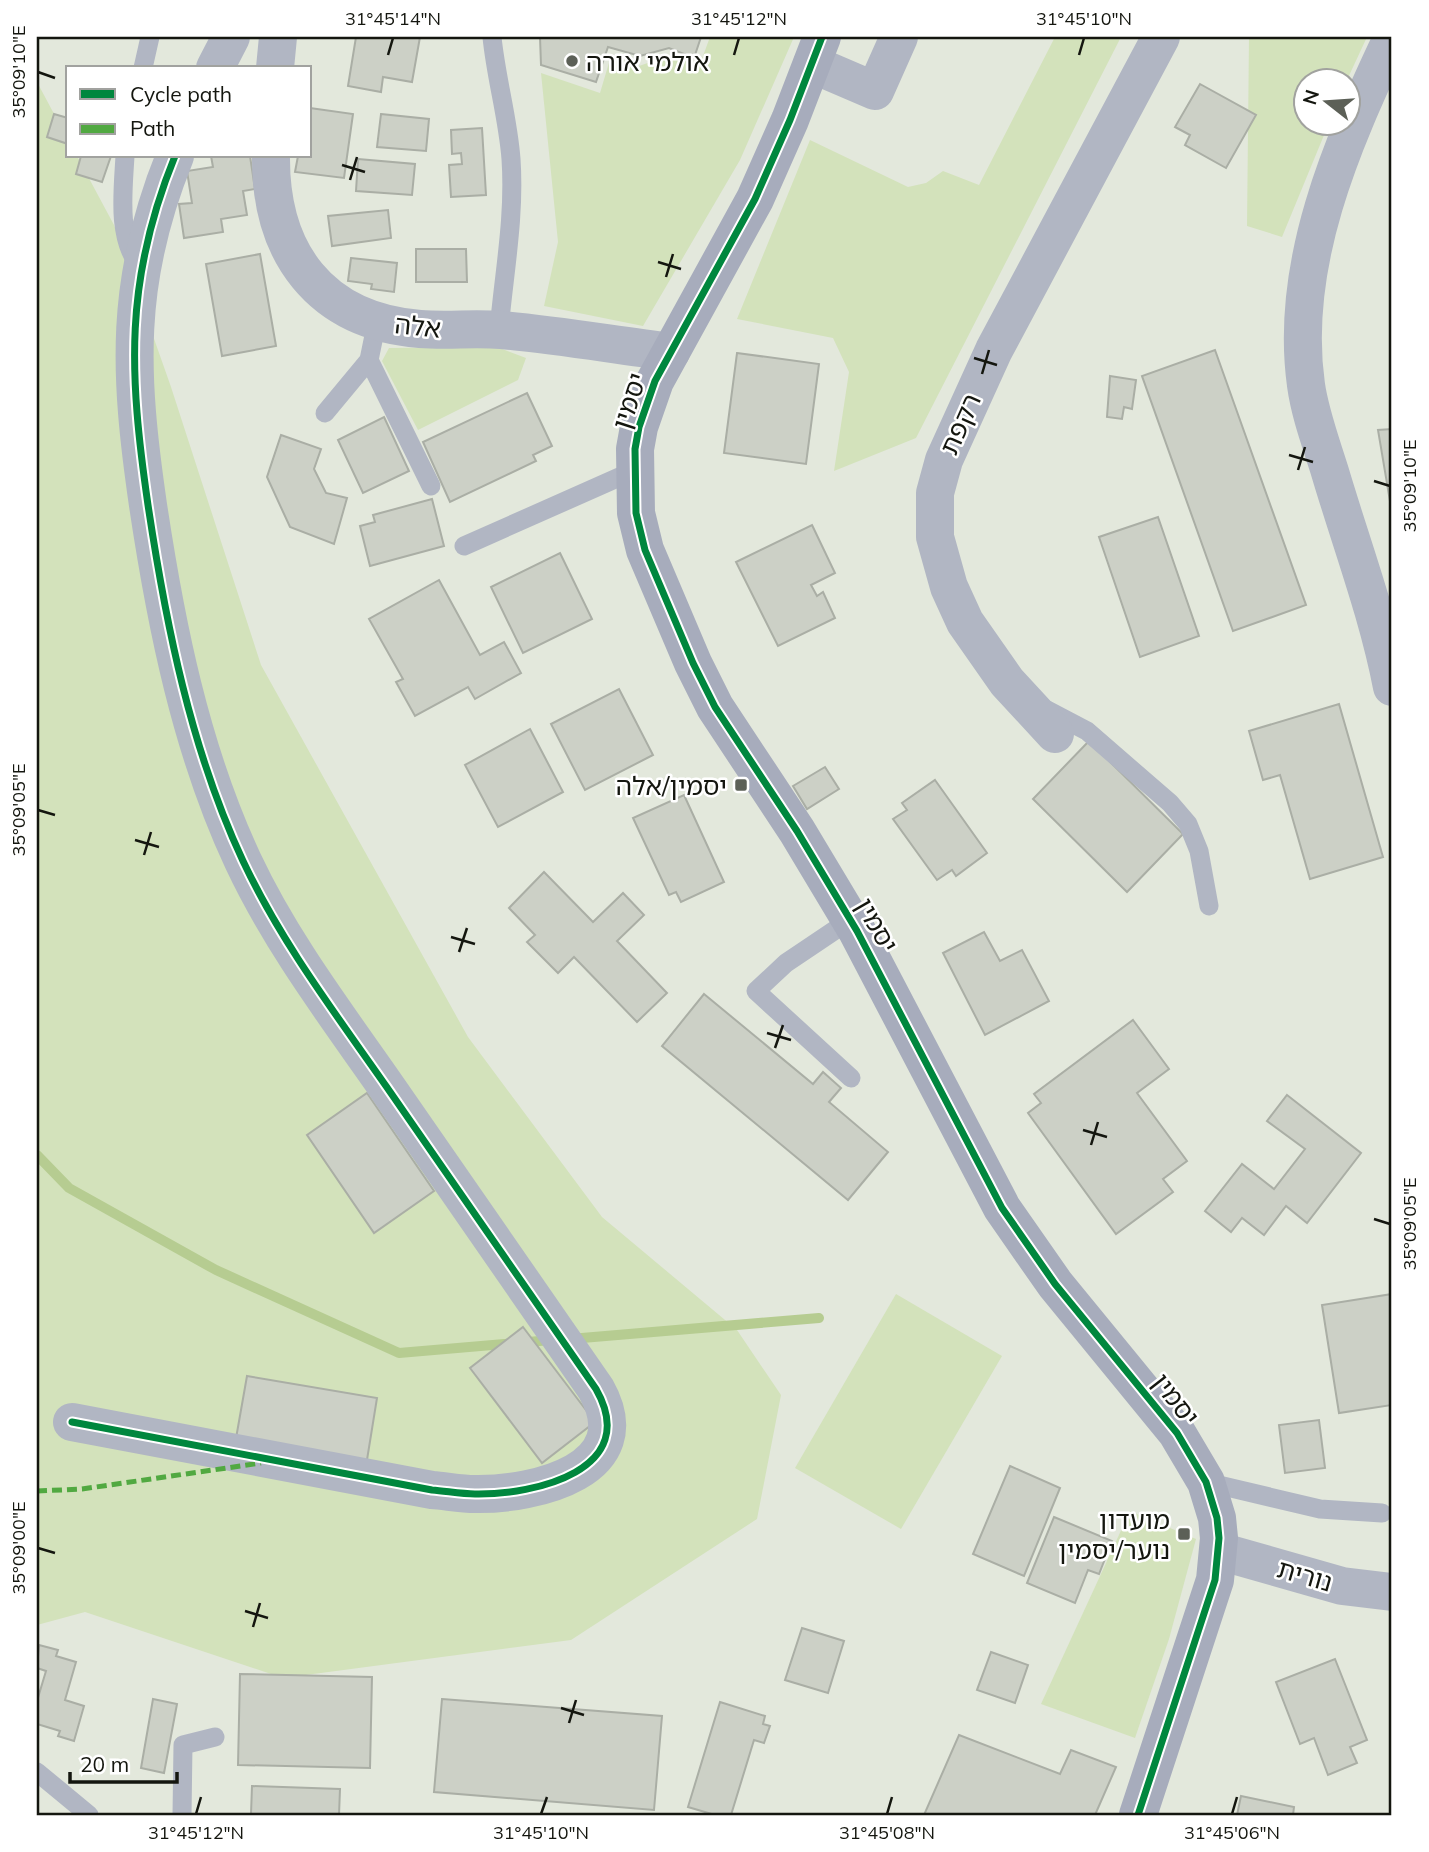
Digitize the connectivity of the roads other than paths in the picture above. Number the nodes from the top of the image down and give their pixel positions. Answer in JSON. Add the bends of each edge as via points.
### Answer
{"nodes":[{"id":1,"x":150,"y":37,"type":"edge"},
{"id":2,"x":230,"y":37,"type":"edge"},
{"id":3,"x":278,"y":37,"type":"edge"},
{"id":4,"x":492,"y":37,"type":"edge"},
{"id":5,"x":899,"y":37,"type":"edge"},
{"id":6,"x":1161,"y":37,"type":"edge"},
{"id":7,"x":1392,"y":38,"type":"edge"},
{"id":8,"x":817,"y":51,"type":"edge"},
{"id":9,"x":143,"y":66,"type":"edge"},
{"id":10,"x":216,"y":66,"type":"edge"},
{"id":11,"x":275,"y":66,"type":"edge"},
{"id":12,"x":125,"y":158,"type":"edge"},
{"id":13,"x":174,"y":158,"type":"edge"},
{"id":14,"x":271,"y":158,"type":"edge"},
{"id":15,"x":140,"y":268,"type":"junction"},
{"id":16,"x":377,"y":321,"type":"junction"},
{"id":17,"x":499,"y":330,"type":"junction"},
{"id":18,"x":671,"y":352,"type":"junction"},
{"id":19,"x":369,"y":360,"type":"junction"},
{"id":20,"x":325,"y":413,"type":"dead end"},
{"id":21,"x":633,"y":471,"type":"junction"},
{"id":22,"x":431,"y":486,"type":"dead end"},
{"id":23,"x":464,"y":546,"type":"dead end"},
{"id":24,"x":1391,"y":675,"type":"edge"},
{"id":25,"x":1019,"y":695,"type":"junction"},
{"id":26,"x":1055,"y":734,"type":"dead end"},
{"id":27,"x":1209,"y":906,"type":"dead end"},
{"id":28,"x":850,"y":920,"type":"junction"},
{"id":29,"x":851,"y":1078,"type":"dead end"},
{"id":30,"x":72,"y":1422,"type":"dead end"},
{"id":31,"x":1206,"y":1482,"type":"junction"},
{"id":32,"x":1382,"y":1513,"type":"dead end"},
{"id":33,"x":1219,"y":1551,"type":"junction"},
{"id":34,"x":1392,"y":1592,"type":"edge"},
{"id":35,"x":215,"y":1737,"type":"dead end"},
{"id":36,"x":37,"y":1772,"type":"edge"},
{"id":37,"x":89,"y":1815,"type":"edge"},
{"id":38,"x":182,"y":1815,"type":"edge"},
{"id":39,"x":1139,"y":1815,"type":"edge"}],
"edges":[{"from":1,"to":9,"type":"lane"},
{"from":2,"to":10,"type":"street"},
{"from":3,"to":11,"type":"street"},
{"from":4,"to":17,"type":"lane","via":[[512,176]]},
{"from":5,"to":8,"type":"street","via":[[875,91]]},
{"from":6,"to":25,"type":"street","name":"רקפת","via":[[994,349],[934,493],[935,537],[957,605],[975,638]]},
{"from":7,"to":24,"type":"street","via":[[1352,123],[1329,188],[1311,269],[1304,345],[1311,410]]},
{"from":8,"to":18,"type":"street","name":"יסמין","via":[[755,200]]},
{"from":12,"to":15,"type":"lane","via":[[128,250]]},
{"from":13,"to":15,"type":"street"},
{"from":14,"to":16,"type":"street","name":"אלה","via":[[276,208],[299,266],[338,304]]},
{"from":15,"to":30,"type":"street","via":[[132,362],[151,524],[187,698],[221,807],[290,947],[596,1389],[608,1425],[599,1453],[578,1472],[524,1488],[475,1494],[432,1490]]},
{"from":16,"to":17,"type":"street","name":"אלה","via":[[419,329]]},
{"from":16,"to":19,"type":"lane"},
{"from":17,"to":18,"type":"street","name":"אלה"},
{"from":18,"to":21,"type":"street","name":"יסמין","via":[[646,404]]},
{"from":19,"to":20,"type":"lane"},
{"from":19,"to":22,"type":"lane"},
{"from":21,"to":23,"type":"lane"},
{"from":21,"to":28,"type":"street","name":"יסמין","via":[[640,532],[698,673]]},
{"from":25,"to":26,"type":"street","name":"רקפת"},
{"from":25,"to":27,"type":"lane","via":[[1087,731],[1170,803],[1188,824],[1199,851]]},
{"from":28,"to":29,"type":"lane","via":[[786,963],[756,991]]},
{"from":28,"to":31,"type":"street","name":"יסמין","via":[[1009,1220],[1055,1284],[1177,1433]]},
{"from":31,"to":32,"type":"lane","via":[[1320,1509]]},
{"from":31,"to":33,"type":"street","name":"יסמין","via":[[1217,1518]]},
{"from":33,"to":34,"type":"street","name":"נורית","via":[[1342,1586]]},
{"from":33,"to":39,"type":"street","name":"יסמין","via":[[1209,1603]]},
{"from":35,"to":38,"type":"lane","via":[[183,1745]]},
{"from":36,"to":37,"type":"lane"}]}
